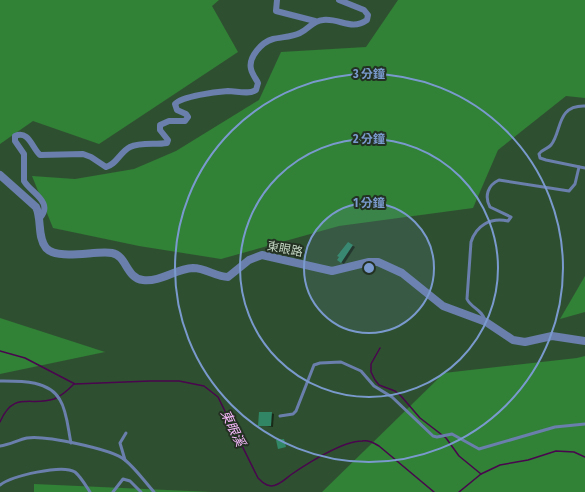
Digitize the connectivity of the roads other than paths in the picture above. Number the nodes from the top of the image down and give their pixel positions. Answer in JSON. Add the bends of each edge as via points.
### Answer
{"nodes":[{"id":1,"x":277,"y":0,"type":"edge"},
{"id":2,"x":339,"y":0,"type":"edge"},
{"id":3,"x":315,"y":21,"type":"junction"},
{"id":4,"x":585,"y":106,"type":"edge"},
{"id":5,"x":579,"y":166,"type":"junction"},
{"id":6,"x":585,"y":168,"type":"edge"},
{"id":7,"x":0,"y":175,"type":"edge"},
{"id":8,"x":40,"y":218,"type":"junction"},
{"id":9,"x":486,"y":322,"type":"junction"},
{"id":10,"x":585,"y":341,"type":"edge"},
{"id":11,"x":0,"y":381,"type":"edge"},
{"id":12,"x":280,"y":416,"type":"dead end"},
{"id":13,"x":585,"y":424,"type":"edge"},
{"id":14,"x":126,"y":432,"type":"dead end"},
{"id":15,"x":71,"y":442,"type":"junction"},
{"id":16,"x":0,"y":446,"type":"edge"},
{"id":17,"x":125,"y":460,"type":"junction"},
{"id":18,"x":0,"y":485,"type":"edge"},
{"id":19,"x":90,"y":492,"type":"edge"},
{"id":20,"x":113,"y":492,"type":"edge"},
{"id":21,"x":142,"y":492,"type":"edge"},
{"id":22,"x":154,"y":492,"type":"edge"}],
"edges":[{"from":1,"to":3,"type":"street","via":[[276,11]]},
{"from":2,"to":3,"type":"street","via":[[364,10],[368,15],[367,20],[356,25],[329,20]]},
{"from":3,"to":8,"type":"street","via":[[300,33],[270,40],[259,48],[251,65],[258,83],[256,90],[181,99],[175,107],[188,116],[188,119],[166,121],[159,127],[168,140],[167,143],[132,146],[110,166],[106,167],[83,154],[40,155],[28,138],[15,136],[15,141],[24,154],[24,181],[44,204],[45,211]]},
{"from":4,"to":5,"type":"lane","via":[[573,109],[560,120],[552,144],[539,154],[540,158],[546,160]]},
{"from":5,"to":6,"type":"lane"},
{"from":5,"to":9,"type":"lane","via":[[575,184],[569,192],[500,180],[494,182],[490,188],[487,198],[490,207],[511,217],[508,221],[487,222],[473,234],[471,242],[467,299],[483,314]]},
{"from":7,"to":8,"type":"street","name":"東眼路","via":[[36,206]]},
{"from":8,"to":9,"type":"street","name":"東眼路","via":[[44,243],[50,251],[61,254],[114,254],[122,259],[132,276],[141,280],[157,279],[194,268],[228,277],[249,260],[262,255],[332,271],[378,262],[402,273],[443,306]]},
{"from":9,"to":10,"type":"street","name":"東眼路","via":[[518,342],[552,336]]},
{"from":11,"to":15,"type":"lane","via":[[38,383],[57,394]]},
{"from":12,"to":13,"type":"lane","via":[[296,411],[314,365],[334,361],[347,363],[361,371],[374,386],[392,397],[433,436],[452,434],[479,449],[554,427]]},
{"from":14,"to":17,"type":"lane","via":[[120,442]]},
{"from":15,"to":16,"type":"lane","via":[[27,438]]},
{"from":15,"to":17,"type":"lane","via":[[117,454]]},
{"from":17,"to":22,"type":"lane"},
{"from":18,"to":19,"type":"lane","via":[[16,477],[64,469],[75,472]]},
{"from":20,"to":21,"type":"lane","via":[[123,479]]}]}
